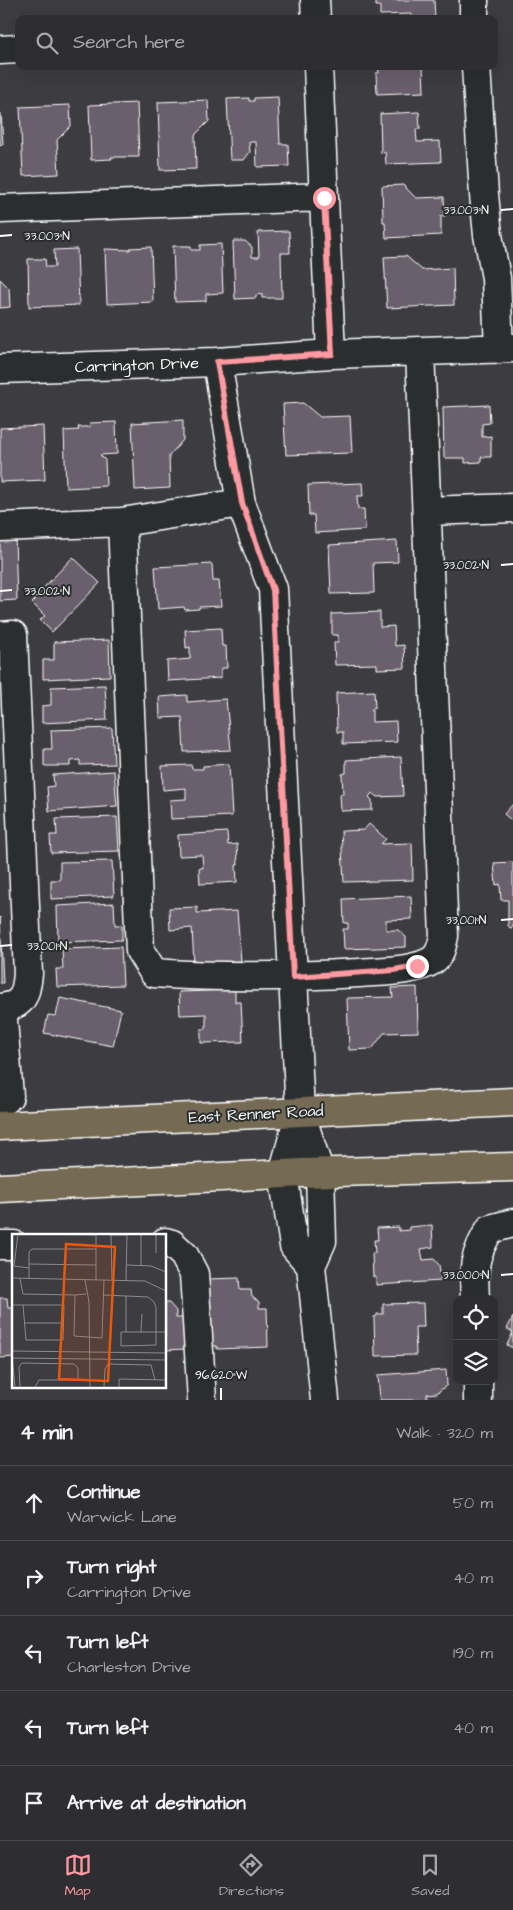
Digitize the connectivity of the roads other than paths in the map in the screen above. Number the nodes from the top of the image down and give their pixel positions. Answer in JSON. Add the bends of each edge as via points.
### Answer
{"nodes":[{"id":1,"x":315,"y":0,"type":"edge"},
{"id":2,"x":474,"y":0,"type":"edge"},
{"id":3,"x":316,"y":15,"type":"edge"},
{"id":4,"x":474,"y":15,"type":"edge"},
{"id":5,"x":15,"y":49,"type":"edge"},
{"id":6,"x":0,"y":50,"type":"edge"},
{"id":7,"x":318,"y":70,"type":"edge"},
{"id":8,"x":476,"y":70,"type":"edge"},
{"id":9,"x":324,"y":198,"type":"junction"},
{"id":10,"x":0,"y":210,"type":"edge"},
{"id":11,"x":506,"y":348,"type":"edge"},
{"id":12,"x":420,"y":352,"type":"junction"},
{"id":13,"x":332,"y":354,"type":"junction"},
{"id":14,"x":217,"y":362,"type":"junction"},
{"id":15,"x":0,"y":369,"type":"edge"},
{"id":16,"x":242,"y":503,"type":"junction"},
{"id":17,"x":513,"y":508,"type":"edge"},
{"id":18,"x":427,"y":511,"type":"junction"},
{"id":19,"x":122,"y":522,"type":"junction"},
{"id":20,"x":0,"y":527,"type":"edge"},
{"id":21,"x":7,"y":636,"type":"edge"},
{"id":22,"x":10,"y":820,"type":"edge"},
{"id":23,"x":293,"y":977,"type":"junction"},
{"id":24,"x":7,"y":1006,"type":"edge"},
{"id":25,"x":513,"y":1102,"type":"edge"},
{"id":26,"x":0,"y":1103,"type":"edge"},
{"id":27,"x":300,"y":1112,"type":"junction"},
{"id":28,"x":0,"y":1126,"type":"edge"},
{"id":29,"x":513,"y":1166,"type":"edge"},
{"id":30,"x":320,"y":1173,"type":"junction"},
{"id":31,"x":283,"y":1174,"type":"junction"},
{"id":32,"x":0,"y":1188,"type":"edge"},
{"id":33,"x":513,"y":1223,"type":"edge"},
{"id":34,"x":166,"y":1242,"type":"edge"},
{"id":35,"x":311,"y":1266,"type":"junction"},
{"id":36,"x":474,"y":1295,"type":"edge"},
{"id":37,"x":478,"y":1385,"type":"edge"},
{"id":38,"x":202,"y":1400,"type":"edge"},
{"id":39,"x":325,"y":1400,"type":"edge"},
{"id":40,"x":478,"y":1400,"type":"edge"}],
"edges":[{"from":1,"to":3,"type":"street"},
{"from":2,"to":4,"type":"street"},
{"from":5,"to":6,"type":"street"},
{"from":7,"to":9,"type":"street"},
{"from":8,"to":11,"type":"street","via":[[488,235]]},
{"from":9,"to":10,"type":"street"},
{"from":9,"to":13,"type":"street"},
{"from":11,"to":12,"type":"street","name":"Carrington Drive"},
{"from":12,"to":13,"type":"street","name":"Carrington Drive"},
{"from":12,"to":18,"type":"street"},
{"from":13,"to":14,"type":"street","name":"Carrington Drive"},
{"from":14,"to":15,"type":"street","name":"Carrington Drive"},
{"from":14,"to":16,"type":"street"},
{"from":16,"to":19,"type":"street"},
{"from":16,"to":23,"type":"street","via":[[273,590]]},
{"from":17,"to":18,"type":"street"},
{"from":18,"to":23,"type":"street","via":[[444,936],[440,951],[433,960],[417,966]]},
{"from":19,"to":20,"type":"street"},
{"from":19,"to":23,"type":"street","via":[[140,951],[154,973]]},
{"from":21,"to":22,"type":"street"},
{"from":22,"to":24,"type":"street","via":[[28,974],[24,995]]},
{"from":23,"to":27,"type":"street"},
{"from":24,"to":26,"type":"street","via":[[9,1096]]},
{"from":25,"to":27,"type":"main road","name":"East Renner Road"},
{"from":27,"to":28,"type":"main road","name":"East Renner Road"},
{"from":27,"to":30,"type":"street"},
{"from":27,"to":31,"type":"street"},
{"from":29,"to":30,"type":"main road"},
{"from":30,"to":31,"type":"main road"},
{"from":30,"to":35,"type":"street","via":[[322,1241]]},
{"from":31,"to":32,"type":"main road"},
{"from":31,"to":35,"type":"street","via":[[294,1246]]},
{"from":33,"to":36,"type":"street","via":[[490,1229],[478,1248]]},
{"from":34,"to":38,"type":"street","via":[[184,1255],[194,1274]]},
{"from":35,"to":39,"type":"street"},
{"from":37,"to":40,"type":"street"}]}
